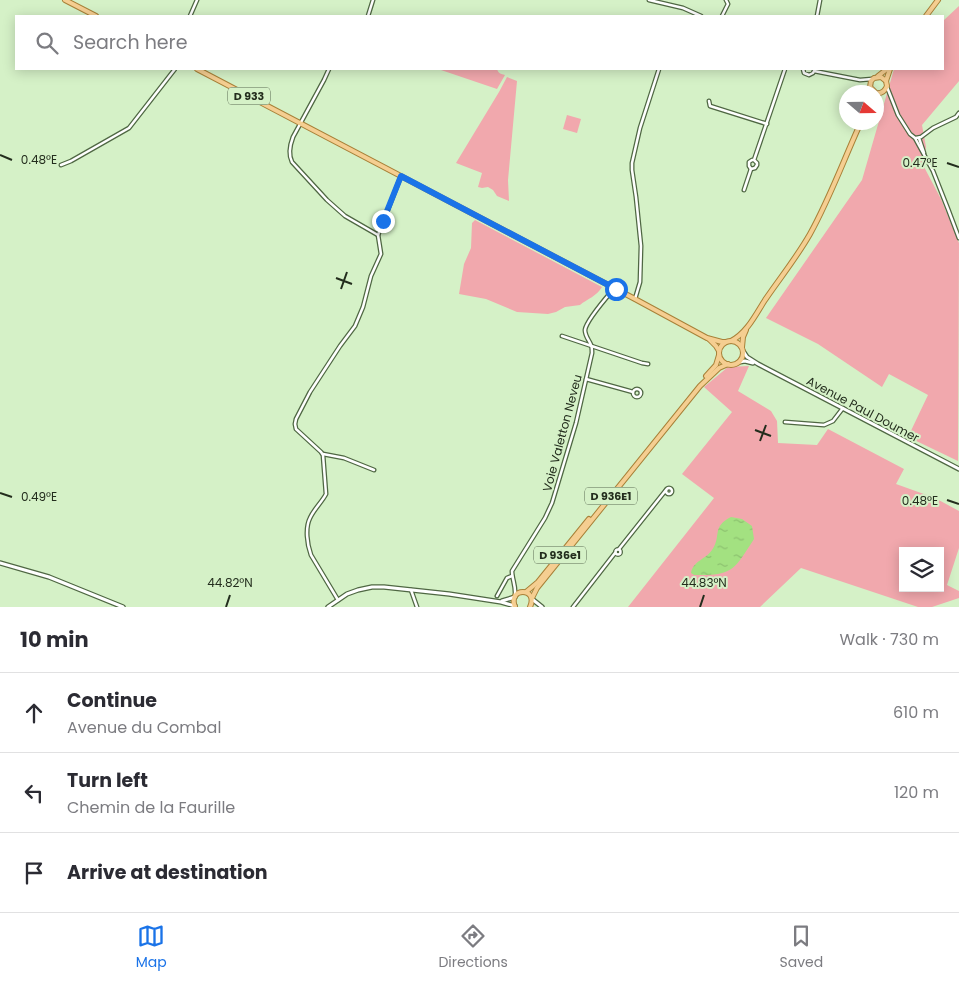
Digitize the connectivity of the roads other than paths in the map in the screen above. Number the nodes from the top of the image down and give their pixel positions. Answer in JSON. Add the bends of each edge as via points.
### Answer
{"nodes":[{"id":1,"x":65,"y":0,"type":"edge"},
{"id":2,"x":197,"y":0,"type":"edge"},
{"id":3,"x":373,"y":0,"type":"edge"},
{"id":4,"x":649,"y":0,"type":"edge"},
{"id":5,"x":726,"y":0,"type":"edge"},
{"id":6,"x":820,"y":0,"type":"edge"},
{"id":7,"x":938,"y":0,"type":"edge"},
{"id":8,"x":692,"y":12,"type":"junction"},
{"id":9,"x":94,"y":15,"type":"edge"},
{"id":10,"x":190,"y":15,"type":"edge"},
{"id":11,"x":368,"y":15,"type":"edge"},
{"id":12,"x":690,"y":15,"type":"edge"},
{"id":13,"x":699,"y":15,"type":"edge"},
{"id":14,"x":722,"y":15,"type":"edge"},
{"id":15,"x":817,"y":15,"type":"edge"},
{"id":16,"x":927,"y":15,"type":"edge"},
{"id":17,"x":174,"y":70,"type":"edge"},
{"id":18,"x":199,"y":70,"type":"edge"},
{"id":19,"x":329,"y":70,"type":"edge"},
{"id":20,"x":659,"y":70,"type":"edge"},
{"id":21,"x":785,"y":70,"type":"edge"},
{"id":22,"x":802,"y":70,"type":"edge"},
{"id":23,"x":814,"y":70,"type":"edge"},
{"id":24,"x":887,"y":70,"type":"edge"},
{"id":25,"x":888,"y":70,"type":"edge"},
{"id":26,"x":878,"y":76,"type":"junction"},
{"id":27,"x":872,"y":79,"type":"junction"},
{"id":28,"x":860,"y":80,"type":"junction"},
{"id":29,"x":886,"y":80,"type":"junction"},
{"id":30,"x":866,"y":85,"type":"edge"},
{"id":31,"x":871,"y":85,"type":"edge"},
{"id":32,"x":887,"y":86,"type":"junction"},
{"id":33,"x":884,"y":90,"type":"edge"},
{"id":34,"x":884,"y":93,"type":"edge"},
{"id":35,"x":890,"y":96,"type":"junction"},
{"id":36,"x":709,"y":101,"type":"dead end"},
{"id":37,"x":959,"y":113,"type":"edge"},
{"id":38,"x":301,"y":123,"type":"junction"},
{"id":39,"x":767,"y":124,"type":"junction"},
{"id":40,"x":857,"y":130,"type":"edge"},
{"id":41,"x":914,"y":138,"type":"junction"},
{"id":42,"x":919,"y":138,"type":"junction"},
{"id":43,"x":927,"y":159,"type":"junction"},
{"id":44,"x":754,"y":160,"type":"junction"},
{"id":45,"x":61,"y":165,"type":"dead end"},
{"id":46,"x":752,"y":169,"type":"junction"},
{"id":47,"x":401,"y":176,"type":"junction"},
{"id":48,"x":744,"y":190,"type":"dead end"},
{"id":49,"x":378,"y":235,"type":"junction"},
{"id":50,"x":959,"y":238,"type":"edge"},
{"id":51,"x":611,"y":292,"type":"dead end"},
{"id":52,"x":635,"y":298,"type":"junction"},
{"id":53,"x":750,"y":322,"type":"junction"},
{"id":54,"x":562,"y":336,"type":"dead end"},
{"id":55,"x":707,"y":338,"type":"junction"},
{"id":56,"x":731,"y":341,"type":"junction"},
{"id":57,"x":726,"y":342,"type":"junction"},
{"id":58,"x":592,"y":346,"type":"junction"},
{"id":59,"x":742,"y":349,"type":"junction"},
{"id":60,"x":719,"y":354,"type":"junction"},
{"id":61,"x":739,"y":362,"type":"junction"},
{"id":62,"x":648,"y":364,"type":"dead end"},
{"id":63,"x":728,"y":364,"type":"junction"},
{"id":64,"x":758,"y":364,"type":"junction"},
{"id":65,"x":586,"y":379,"type":"junction"},
{"id":66,"x":633,"y":392,"type":"dead end"},
{"id":67,"x":843,"y":408,"type":"junction"},
{"id":68,"x":784,"y":422,"type":"dead end"},
{"id":69,"x":322,"y":454,"type":"junction"},
{"id":70,"x":959,"y":469,"type":"edge"},
{"id":71,"x":374,"y":470,"type":"dead end"},
{"id":72,"x":666,"y":490,"type":"dead end"},
{"id":73,"x":593,"y":514,"type":"joint"},
{"id":74,"x":0,"y":563,"type":"edge"},
{"id":75,"x":512,"y":576,"type":"junction"},
{"id":76,"x":515,"y":584,"type":"junction"},
{"id":77,"x":411,"y":590,"type":"junction"},
{"id":78,"x":525,"y":592,"type":"junction"},
{"id":79,"x":497,"y":596,"type":"dead end"},
{"id":80,"x":515,"y":597,"type":"junction"},
{"id":81,"x":532,"y":599,"type":"junction"},
{"id":82,"x":338,"y":600,"type":"junction"},
{"id":83,"x":501,"y":602,"type":"junction"},
{"id":84,"x":123,"y":607,"type":"edge"},
{"id":85,"x":328,"y":607,"type":"edge"},
{"id":86,"x":417,"y":607,"type":"edge"},
{"id":87,"x":515,"y":607,"type":"edge"},
{"id":88,"x":530,"y":607,"type":"edge"},
{"id":89,"x":542,"y":607,"type":"edge"},
{"id":90,"x":573,"y":607,"type":"edge"}],
"edges":[{"from":1,"to":9,"type":"main road"},
{"from":2,"to":10,"type":"street"},
{"from":3,"to":11,"type":"street"},
{"from":4,"to":8,"type":"street"},
{"from":5,"to":14,"type":"street","via":[[728,4]]},
{"from":6,"to":15,"type":"street"},
{"from":7,"to":16,"type":"main road"},
{"from":8,"to":12,"type":"street"},
{"from":8,"to":13,"type":"street"},
{"from":17,"to":45,"type":"street","via":[[129,128]]},
{"from":18,"to":38,"type":"main road","number":"D 933"},
{"from":19,"to":38,"type":"street"},
{"from":20,"to":52,"type":"street","via":[[632,163],[641,246],[640,282]]},
{"from":21,"to":39,"type":"street"},
{"from":22,"to":23,"type":"street","via":[[808,75]]},
{"from":23,"to":28,"type":"street"},
{"from":24,"to":26,"type":"main road"},
{"from":25,"to":29,"type":"main road"},
{"from":26,"to":27,"type":"main road"},
{"from":26,"to":29,"type":"main road"},
{"from":27,"to":28,"type":"street"},
{"from":27,"to":31,"type":"main road"},
{"from":28,"to":30,"type":"street"},
{"from":29,"to":32,"type":"main road"},
{"from":32,"to":33,"type":"main road"},
{"from":32,"to":35,"type":"street"},
{"from":34,"to":35,"type":"street"},
{"from":35,"to":41,"type":"street"},
{"from":36,"to":39,"type":"street","via":[[710,106]]},
{"from":37,"to":42,"type":"street"},
{"from":38,"to":47,"type":"main road","number":"D 933"},
{"from":38,"to":49,"type":"street","via":[[290,143],[292,162],[345,216]]},
{"from":39,"to":44,"type":"street"},
{"from":40,"to":53,"type":"main road","via":[[811,231]]},
{"from":41,"to":42,"type":"street"},
{"from":41,"to":43,"type":"street"},
{"from":42,"to":43,"type":"street"},
{"from":43,"to":50,"type":"street"},
{"from":44,"to":46,"type":"street","via":[[757,166]]},
{"from":44,"to":46,"type":"street","via":[[749,162]]},
{"from":46,"to":48,"type":"street"},
{"from":47,"to":49,"type":"street"},
{"from":47,"to":52,"type":"main road","number":"D 933"},
{"from":49,"to":69,"type":"street","via":[[381,254],[355,326],[310,392],[296,419],[296,429]]},
{"from":51,"to":58,"type":"street","name":"Voie Valetton Neveu","via":[[585,329]]},
{"from":52,"to":55,"type":"main road","number":"D 933"},
{"from":53,"to":56,"type":"main road"},
{"from":53,"to":59,"type":"main road"},
{"from":54,"to":58,"type":"street"},
{"from":55,"to":57,"type":"main road","number":"D 933"},
{"from":55,"to":60,"type":"main road","number":"D 933"},
{"from":56,"to":57,"type":"main road"},
{"from":56,"to":59,"type":"main road"},
{"from":57,"to":60,"type":"main road"},
{"from":58,"to":62,"type":"street"},
{"from":58,"to":65,"type":"street","name":"Voie Valetton Neveu"},
{"from":59,"to":61,"type":"main road"},
{"from":59,"to":64,"type":"street"},
{"from":60,"to":63,"type":"main road"},
{"from":60,"to":73,"type":"main road","number":"D 936E1","via":[[716,365]]},
{"from":61,"to":63,"type":"main road"},
{"from":61,"to":64,"type":"street"},
{"from":63,"to":81,"type":"main road","number":"D 936E1","via":[[719,368],[696,391],[537,588]]},
{"from":64,"to":67,"type":"street","name":"Avenue Paul Doumer"},
{"from":65,"to":66,"type":"street"},
{"from":65,"to":75,"type":"street","name":"Voie Valetton Neveu","via":[[549,511],[515,565]]},
{"from":67,"to":68,"type":"street","via":[[833,421],[824,425]]},
{"from":67,"to":70,"type":"street","name":"Avenue Paul Doumer"},
{"from":69,"to":71,"type":"street","via":[[344,458]]},
{"from":69,"to":82,"type":"street","via":[[326,494],[310,518],[308,547]]},
{"from":72,"to":90,"type":"street","via":[[619,550],[620,553],[615,553]]},
{"from":73,"to":78,"type":"main road","number":"D 936e1","via":[[538,582]]},
{"from":74,"to":84,"type":"street","via":[[49,577]]},
{"from":75,"to":76,"type":"street"},
{"from":75,"to":79,"type":"street","name":"Voie Valetton Neveu","via":[[507,578]]},
{"from":76,"to":78,"type":"street"},
{"from":76,"to":80,"type":"street"},
{"from":77,"to":82,"type":"street","via":[[372,587]]},
{"from":77,"to":83,"type":"street"},
{"from":77,"to":86,"type":"street"},
{"from":78,"to":80,"type":"main road"},
{"from":78,"to":81,"type":"main road"},
{"from":80,"to":83,"type":"street"},
{"from":80,"to":87,"type":"main road"},
{"from":81,"to":88,"type":"main road"},
{"from":81,"to":89,"type":"street"},
{"from":82,"to":85,"type":"street"},
{"from":83,"to":87,"type":"street"}]}
